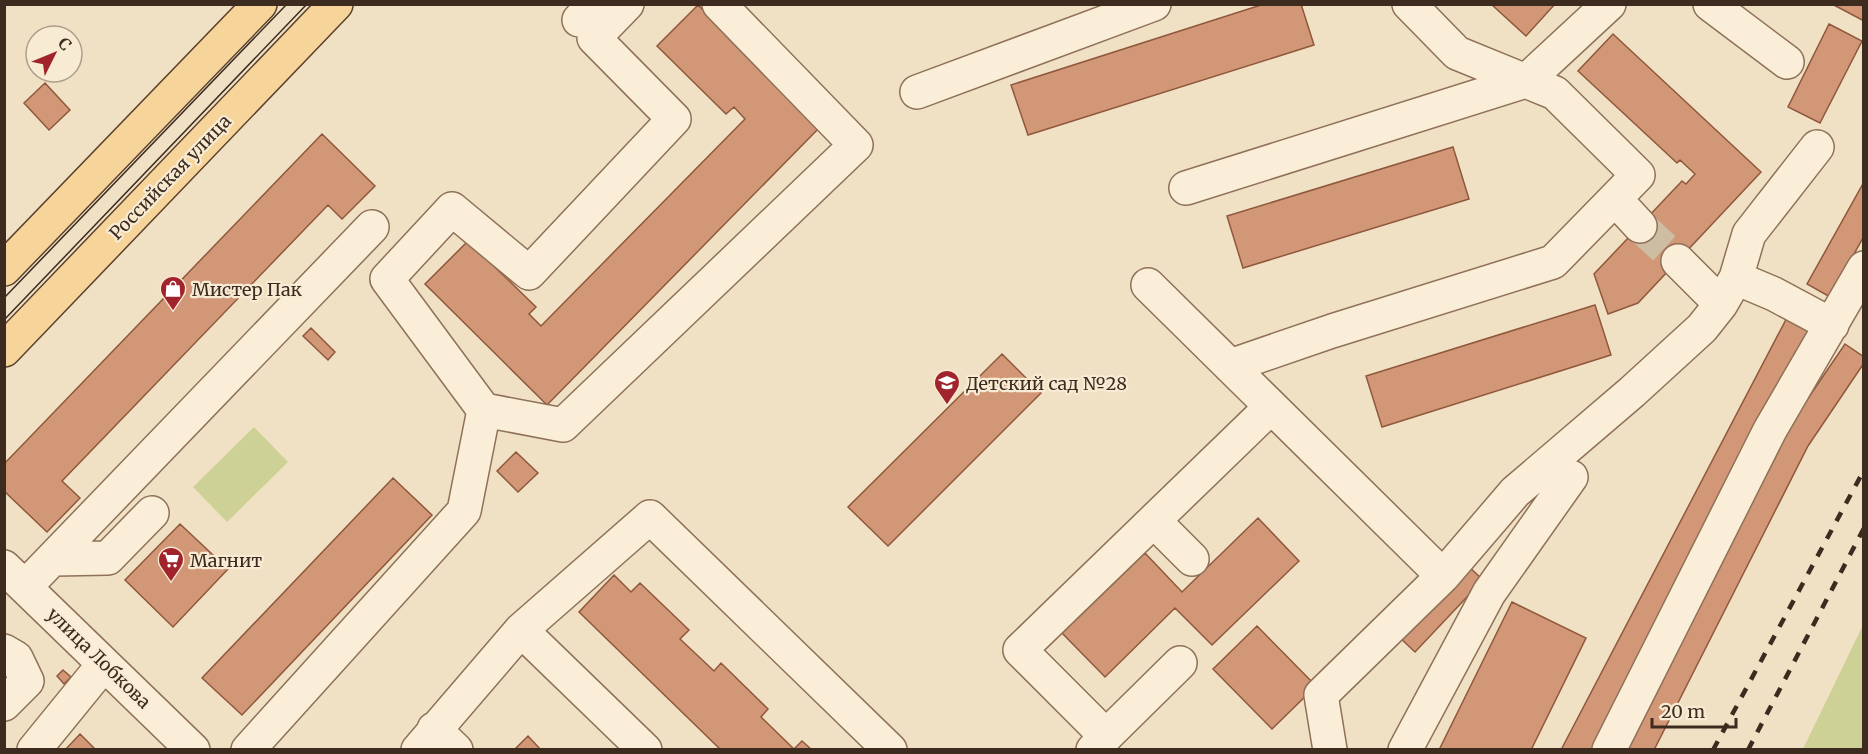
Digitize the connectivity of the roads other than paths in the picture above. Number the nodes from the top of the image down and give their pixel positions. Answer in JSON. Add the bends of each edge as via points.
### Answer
{"nodes":[{"id":1,"x":260,"y":4,"type":"edge"},
{"id":2,"x":336,"y":4,"type":"edge"},
{"id":3,"x":627,"y":4,"type":"edge"},
{"id":4,"x":719,"y":4,"type":"edge"},
{"id":5,"x":1154,"y":4,"type":"edge"},
{"id":6,"x":1409,"y":4,"type":"edge"},
{"id":7,"x":1609,"y":4,"type":"edge"},
{"id":8,"x":1710,"y":4,"type":"edge"},
{"id":9,"x":1787,"y":62,"type":"dead end"},
{"id":10,"x":1526,"y":81,"type":"junction"},
{"id":11,"x":917,"y":92,"type":"dead end"},
{"id":12,"x":1817,"y":147,"type":"dead end"},
{"id":13,"x":1186,"y":188,"type":"dead end"},
{"id":14,"x":1615,"y":199,"type":"junction"},
{"id":15,"x":1640,"y":226,"type":"tunnel mouth"},
{"id":16,"x":372,"y":227,"type":"dead end"},
{"id":17,"x":1678,"y":261,"type":"tunnel mouth"},
{"id":18,"x":1863,"y":268,"type":"edge"},
{"id":19,"x":4,"y":269,"type":"edge"},
{"id":20,"x":1149,"y":285,"type":"dead end"},
{"id":21,"x":1728,"y":291,"type":"junction"},
{"id":22,"x":1832,"y":325,"type":"junction"},
{"id":23,"x":4,"y":350,"type":"edge"},
{"id":24,"x":1230,"y":366,"type":"junction"},
{"id":25,"x":1272,"y":407,"type":"junction"},
{"id":26,"x":484,"y":410,"type":"junction"},
{"id":27,"x":1571,"y":477,"type":"dead end"},
{"id":28,"x":152,"y":513,"type":"dead end"},
{"id":29,"x":1155,"y":522,"type":"junction"},
{"id":30,"x":54,"y":559,"type":"junction"},
{"id":31,"x":1192,"y":559,"type":"dead end"},
{"id":32,"x":1443,"y":576,"type":"junction"},
{"id":33,"x":15,"y":577,"type":"edge"},
{"id":34,"x":521,"y":630,"type":"junction"},
{"id":35,"x":4,"y":651,"type":"edge"},
{"id":36,"x":1180,"y":663,"type":"dead end"},
{"id":37,"x":104,"y":664,"type":"junction"},
{"id":38,"x":4,"y":704,"type":"edge"},
{"id":39,"x":436,"y":743,"type":"edge"},
{"id":40,"x":1100,"y":743,"type":"edge"},
{"id":41,"x":34,"y":750,"type":"edge"},
{"id":42,"x":193,"y":750,"type":"edge"},
{"id":43,"x":248,"y":750,"type":"edge"},
{"id":44,"x":645,"y":750,"type":"edge"},
{"id":45,"x":890,"y":750,"type":"edge"},
{"id":46,"x":1330,"y":750,"type":"edge"},
{"id":47,"x":1406,"y":750,"type":"edge"},
{"id":48,"x":1609,"y":750,"type":"edge"}],
"edges":[{"from":1,"to":19,"type":"main road"},
{"from":2,"to":23,"type":"main road","name":"Российская улица"},
{"from":3,"to":26,"type":"street","via":[[594,38],[674,119],[528,273],[452,208],[387,279]]},
{"from":4,"to":26,"type":"street","via":[[856,145],[563,425]]},
{"from":5,"to":11,"type":"street"},
{"from":6,"to":10,"type":"street","via":[[1457,53]]},
{"from":7,"to":10,"type":"street"},
{"from":8,"to":9,"type":"street"},
{"from":10,"to":13,"type":"street"},
{"from":10,"to":14,"type":"street","via":[[1555,93],[1638,175]]},
{"from":12,"to":21,"type":"street","via":[[1749,234]]},
{"from":14,"to":15,"type":"street"},
{"from":14,"to":24,"type":"street","via":[[1553,262]]},
{"from":16,"to":30,"type":"street"},
{"from":17,"to":21,"type":"street"},
{"from":18,"to":22,"type":"street"},
{"from":20,"to":24,"type":"street"},
{"from":21,"to":22,"type":"street","via":[[1774,294]]},
{"from":21,"to":32,"type":"street","via":[[1702,328],[1515,492]]},
{"from":22,"to":48,"type":"street","via":[[1770,430]]},
{"from":24,"to":25,"type":"street"},
{"from":25,"to":29,"type":"street"},
{"from":25,"to":32,"type":"street"},
{"from":26,"to":43,"type":"street","via":[[464,511]]},
{"from":27,"to":47,"type":"street","via":[[1489,593]]},
{"from":28,"to":30,"type":"street","via":[[108,558]]},
{"from":29,"to":31,"type":"street"},
{"from":29,"to":40,"type":"street","via":[[1020,650]]},
{"from":30,"to":33,"type":"street"},
{"from":32,"to":46,"type":"street","via":[[1321,695]]},
{"from":33,"to":37,"type":"street","name":"улица Лобкова"},
{"from":34,"to":39,"type":"street"},
{"from":34,"to":44,"type":"street"},
{"from":34,"to":45,"type":"street","via":[[650,516]]},
{"from":35,"to":38,"type":"street","via":[[16,658],[27,681]]},
{"from":36,"to":40,"type":"street"},
{"from":37,"to":41,"type":"street"},
{"from":37,"to":42,"type":"street","name":"улица Лобкова"}]}
